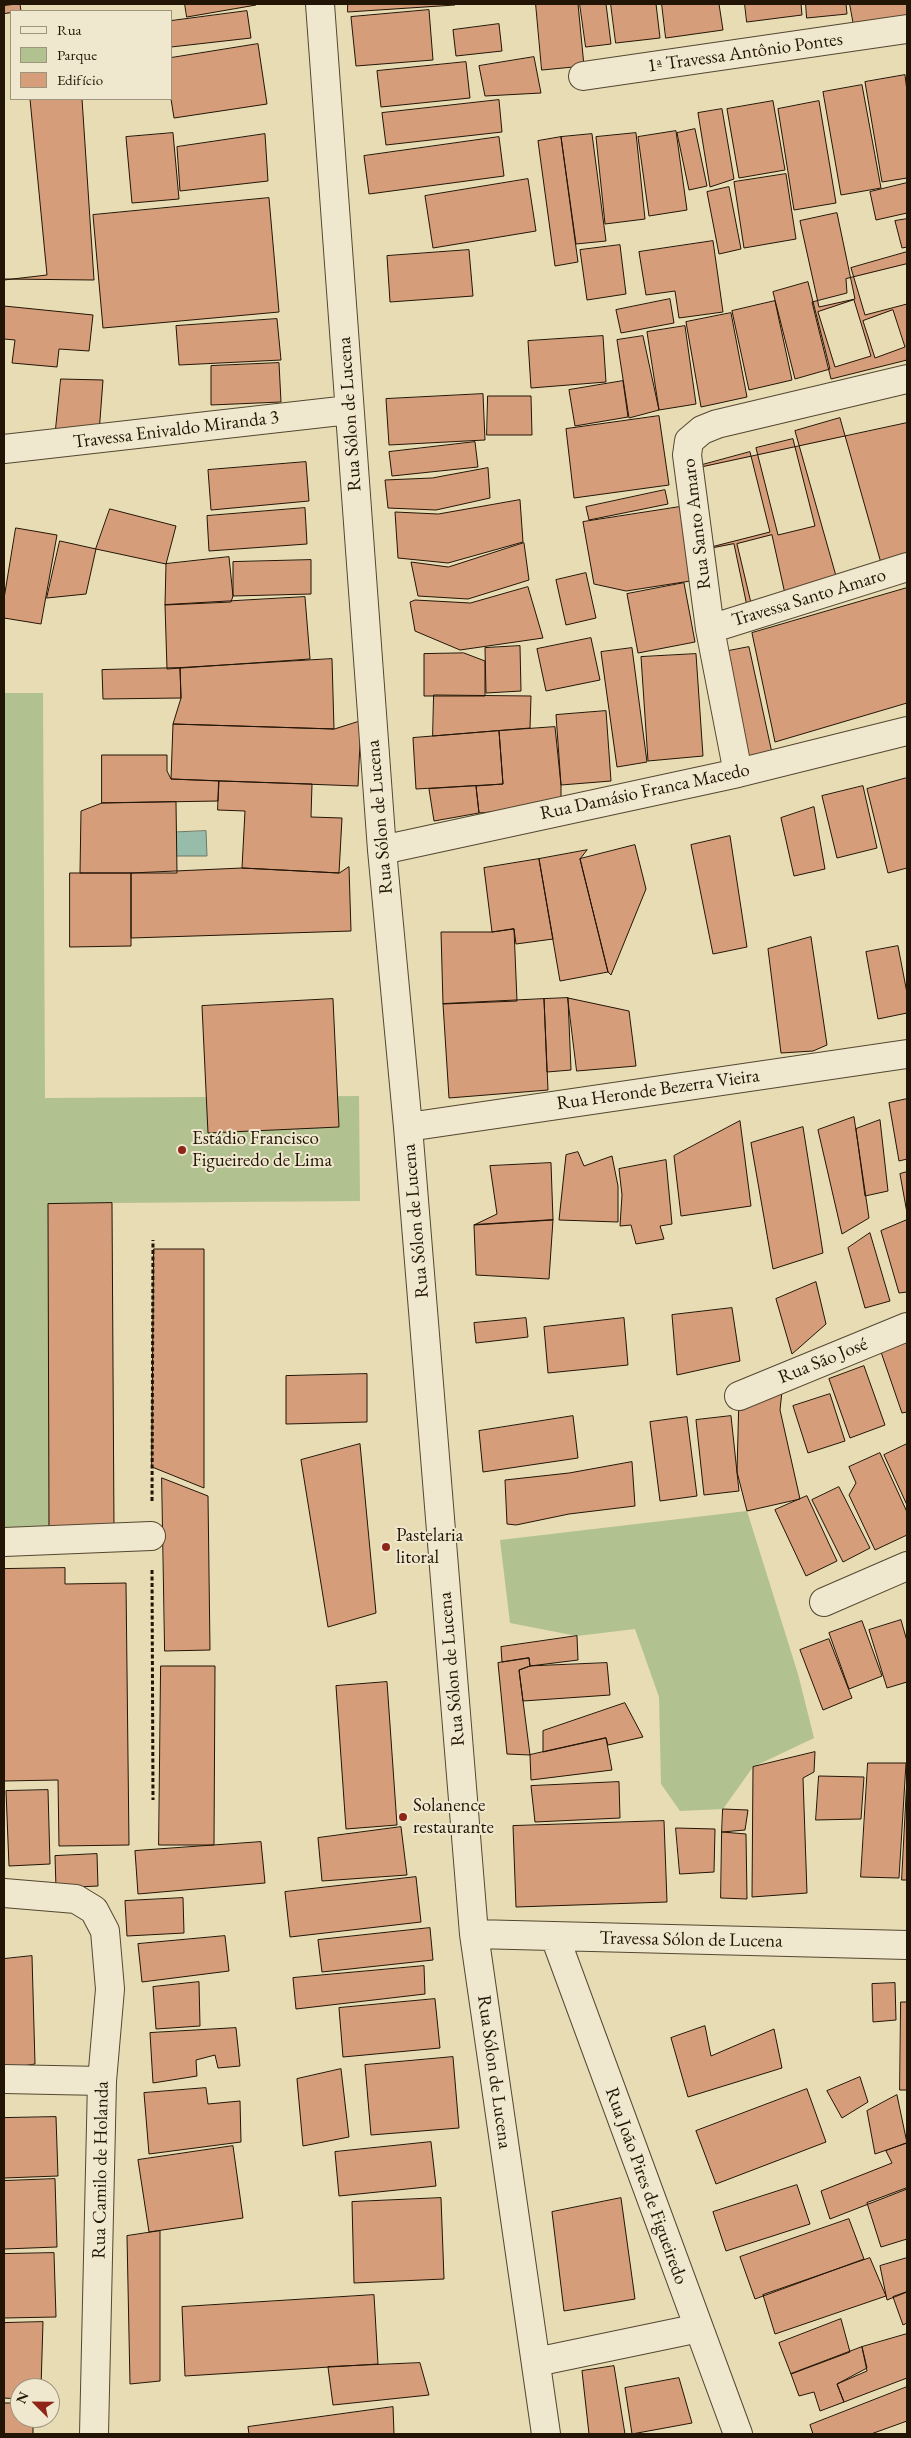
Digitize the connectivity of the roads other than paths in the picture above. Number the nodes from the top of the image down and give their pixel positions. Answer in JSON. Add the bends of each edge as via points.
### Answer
{"nodes":[{"id":1,"x":320,"y":4,"type":"edge"},
{"id":2,"x":907,"y":29,"type":"edge"},
{"id":3,"x":583,"y":76,"type":"dead end"},
{"id":4,"x":907,"y":379,"type":"edge"},
{"id":5,"x":349,"y":410,"type":"junction"},
{"id":6,"x":4,"y":450,"type":"edge"},
{"id":7,"x":907,"y":567,"type":"edge"},
{"id":8,"x":710,"y":628,"type":"junction"},
{"id":9,"x":907,"y":731,"type":"edge"},
{"id":10,"x":738,"y":773,"type":"junction"},
{"id":11,"x":382,"y":850,"type":"junction"},
{"id":12,"x":907,"y":1054,"type":"edge"},
{"id":13,"x":408,"y":1127,"type":"junction"},
{"id":14,"x":907,"y":1327,"type":"edge"},
{"id":15,"x":739,"y":1396,"type":"dead end"},
{"id":16,"x":151,"y":1536,"type":"dead end"},
{"id":17,"x":4,"y":1542,"type":"edge"},
{"id":18,"x":907,"y":1566,"type":"edge"},
{"id":19,"x":824,"y":1602,"type":"dead end"},
{"id":20,"x":4,"y":1893,"type":"edge"},
{"id":21,"x":474,"y":1934,"type":"junction"},
{"id":22,"x":555,"y":1937,"type":"junction"},
{"id":23,"x":907,"y":1944,"type":"edge"},
{"id":24,"x":4,"y":2079,"type":"edge"},
{"id":25,"x":102,"y":2081,"type":"junction"},
{"id":26,"x":699,"y":2328,"type":"junction"},
{"id":27,"x":536,"y":2362,"type":"junction"},
{"id":28,"x":94,"y":2434,"type":"edge"},
{"id":29,"x":546,"y":2434,"type":"edge"},
{"id":30,"x":738,"y":2434,"type":"edge"}],
"edges":[{"from":1,"to":5,"type":"street","name":"Rua Sólon de Lucena"},
{"from":2,"to":3,"type":"street","name":"1ª Travessa Antônio Pontes"},
{"from":4,"to":8,"type":"street","name":"Rua Santo Amaro","via":[[717,424],[702,430],[689,441],[687,456]]},
{"from":5,"to":6,"type":"street","name":"Travessa Enivaldo Miranda 3"},
{"from":5,"to":11,"type":"street","name":"Rua Sólon de Lucena"},
{"from":7,"to":8,"type":"street","name":"Travessa Santo Amaro"},
{"from":8,"to":10,"type":"street","name":"Rua Santo Amaro"},
{"from":9,"to":10,"type":"street","name":"Rua Damásio Franca Macedo"},
{"from":10,"to":11,"type":"street","name":"Rua Damásio Franca Macedo"},
{"from":11,"to":13,"type":"street","name":"Rua Sólon de Lucena"},
{"from":12,"to":13,"type":"street","name":"Rua Heronde Bezerra Vieira"},
{"from":13,"to":21,"type":"street","name":"Rua Sólon de Lucena"},
{"from":14,"to":15,"type":"street","name":"Rua São José"},
{"from":16,"to":17,"type":"street"},
{"from":18,"to":19,"type":"street"},
{"from":20,"to":25,"type":"street","name":"Rua Camilo de Holanda","via":[[76,1899],[94,1910],[105,1931],[110,1989]]},
{"from":21,"to":22,"type":"street","name":"Travessa Sólon de Lucena"},
{"from":21,"to":27,"type":"street","name":"Rua Sólon de Lucena"},
{"from":22,"to":23,"type":"street","name":"Travessa Sólon de Lucena"},
{"from":22,"to":26,"type":"street","name":"Rua João Pires de Figueiredo"},
{"from":24,"to":25,"type":"street"},
{"from":25,"to":28,"type":"street","name":"Rua Camilo de Holanda"},
{"from":26,"to":27,"type":"street"},
{"from":26,"to":30,"type":"street","name":"Rua João Pires de Figueiredo"},
{"from":27,"to":29,"type":"street","name":"Rua Sólon de Lucena"}]}
